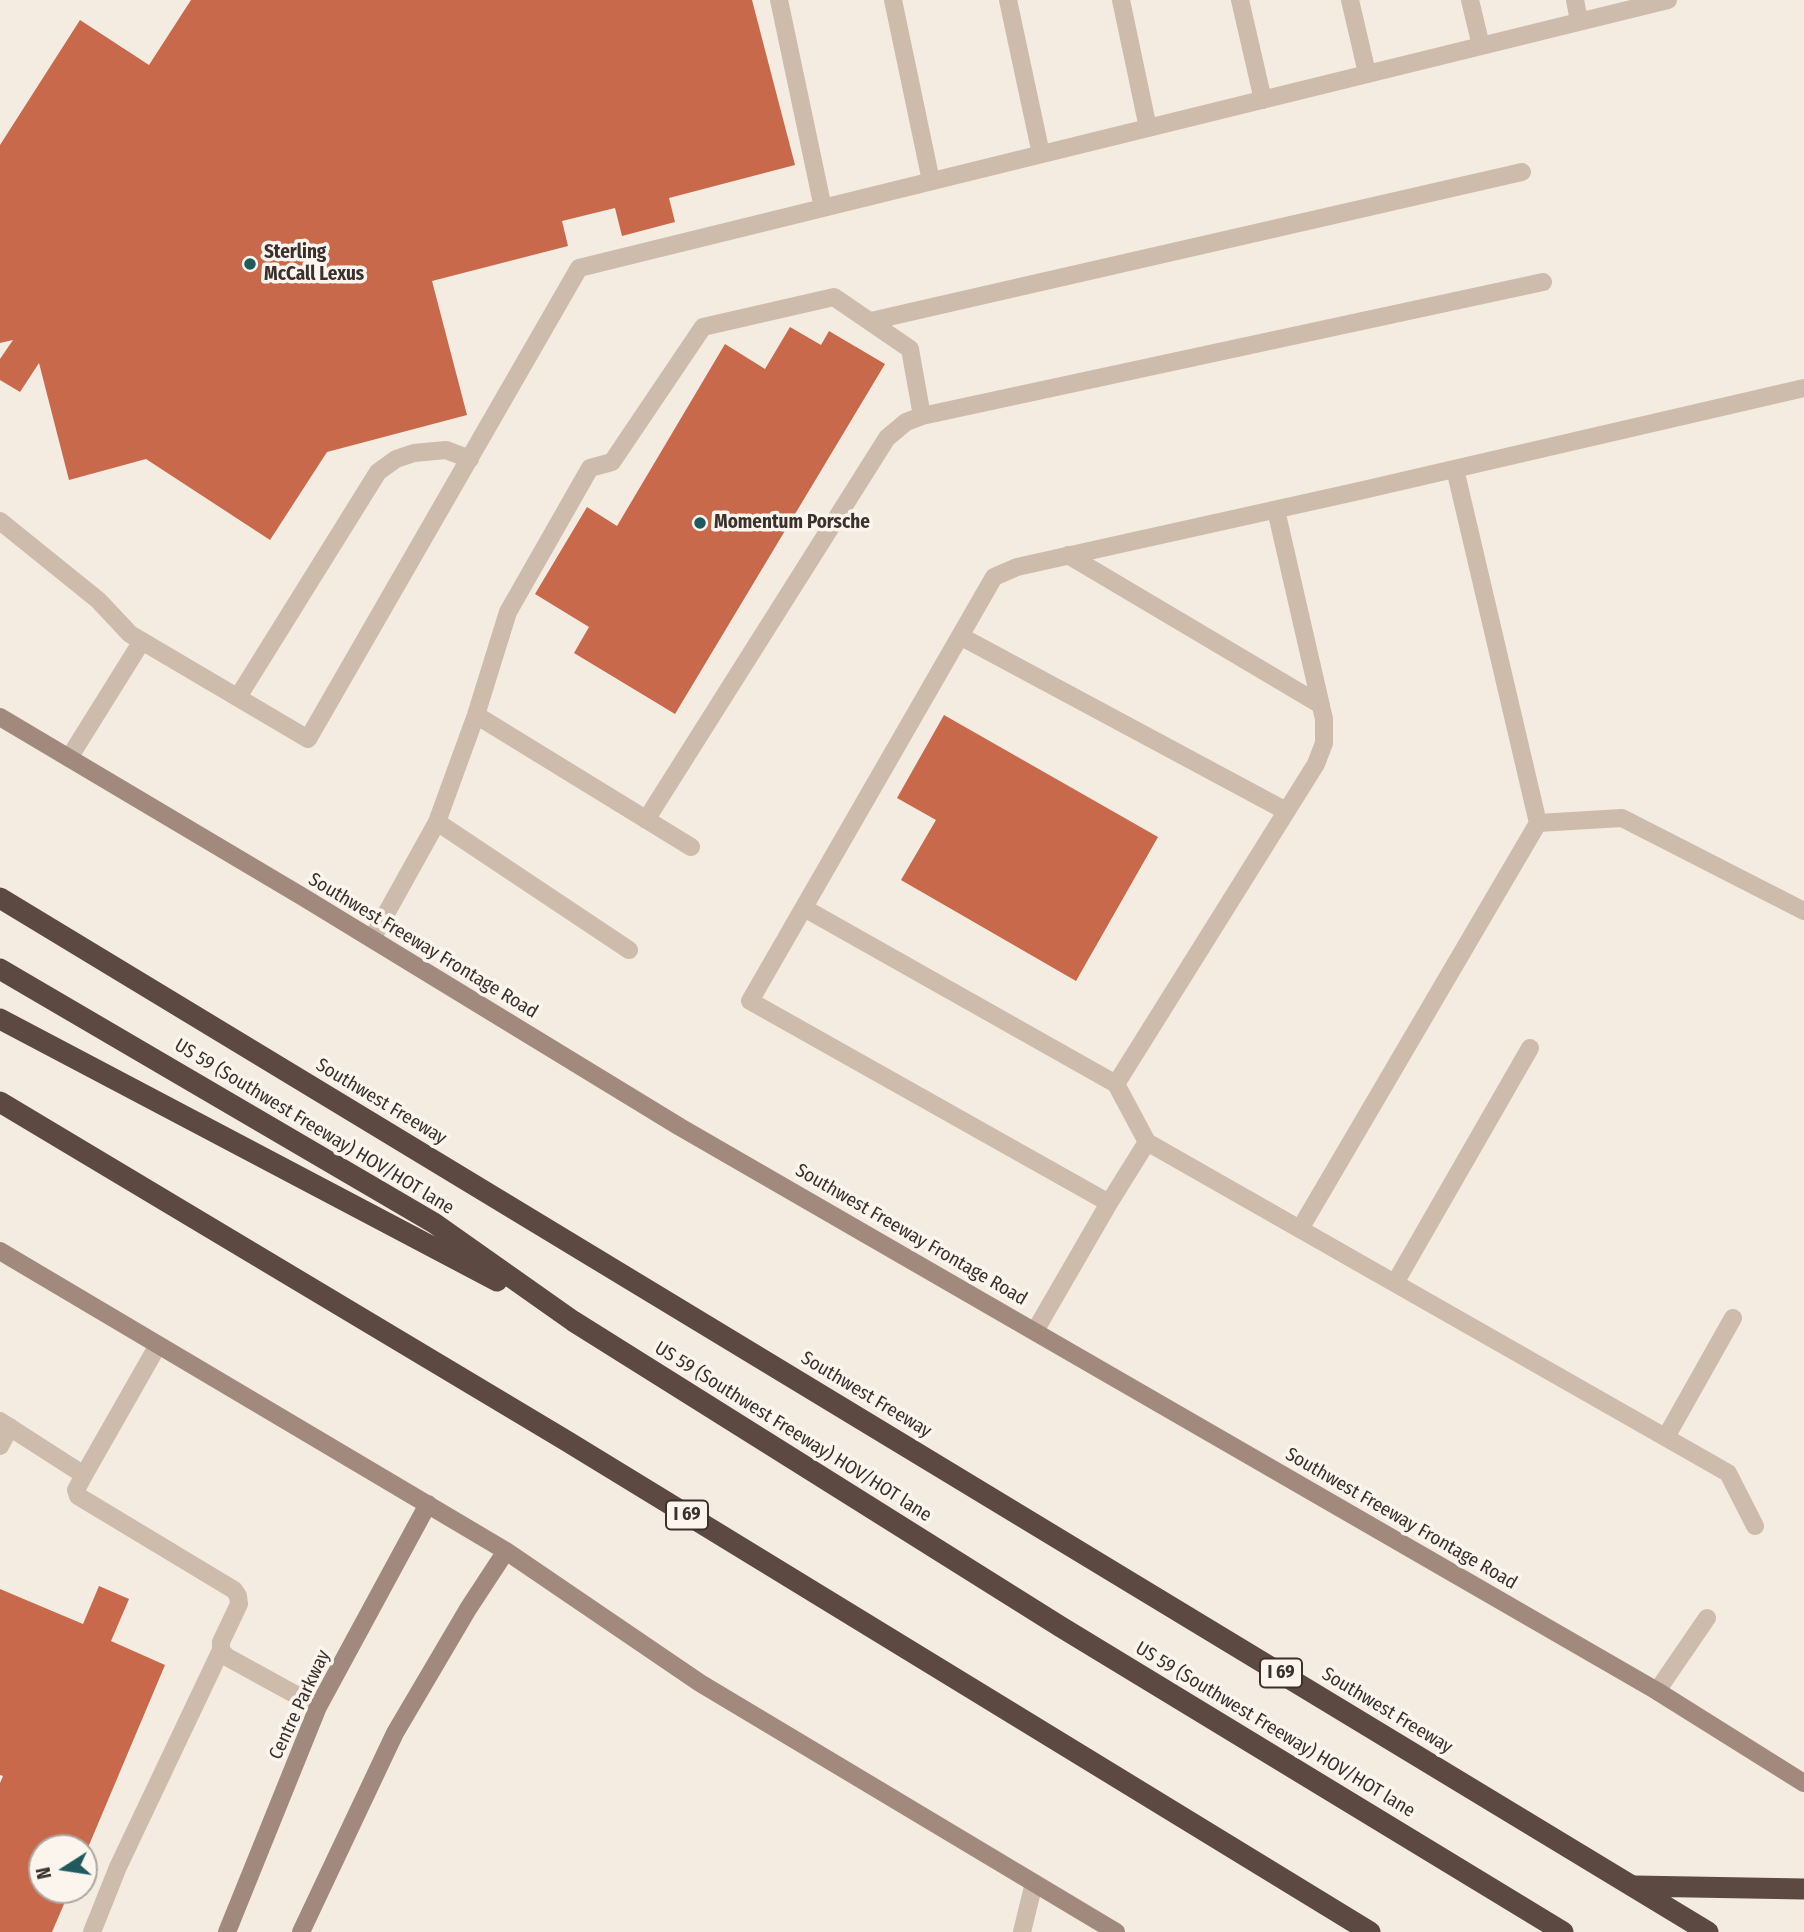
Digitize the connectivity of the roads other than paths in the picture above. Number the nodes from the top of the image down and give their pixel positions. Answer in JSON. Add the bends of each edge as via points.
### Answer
{"nodes":[{"id":1,"x":779,"y":0,"type":"edge"},
{"id":2,"x":893,"y":0,"type":"edge"},
{"id":3,"x":1008,"y":0,"type":"edge"},
{"id":4,"x":1121,"y":0,"type":"edge"},
{"id":5,"x":1240,"y":0,"type":"edge"},
{"id":6,"x":1350,"y":0,"type":"edge"},
{"id":7,"x":1470,"y":0,"type":"edge"},
{"id":8,"x":1575,"y":0,"type":"edge"},
{"id":9,"x":1668,"y":0,"type":"edge"},
{"id":10,"x":1579,"y":21,"type":"junction"},
{"id":11,"x":1481,"y":46,"type":"junction"},
{"id":12,"x":1367,"y":73,"type":"junction"},
{"id":13,"x":1263,"y":100,"type":"junction"},
{"id":14,"x":1148,"y":128,"type":"junction"},
{"id":15,"x":1041,"y":154,"type":"junction"},
{"id":16,"x":1522,"y":172,"type":"dead end"},
{"id":17,"x":931,"y":181,"type":"junction"},
{"id":18,"x":823,"y":208,"type":"junction"},
{"id":19,"x":1543,"y":282,"type":"dead end"},
{"id":20,"x":871,"y":321,"type":"junction"},
{"id":21,"x":1804,"y":388,"type":"edge"},
{"id":22,"x":922,"y":416,"type":"junction"},
{"id":23,"x":470,"y":459,"type":"junction"},
{"id":24,"x":1455,"y":469,"type":"junction"},
{"id":25,"x":1276,"y":510,"type":"junction"},
{"id":26,"x":0,"y":521,"type":"edge"},
{"id":27,"x":1068,"y":555,"type":"junction"},
{"id":28,"x":960,"y":636,"type":"junction"},
{"id":29,"x":142,"y":641,"type":"junction"},
{"id":30,"x":238,"y":697,"type":"junction"},
{"id":31,"x":1321,"y":705,"type":"junction"},
{"id":32,"x":476,"y":715,"type":"junction"},
{"id":33,"x":0,"y":717,"type":"edge"},
{"id":34,"x":69,"y":758,"type":"junction"},
{"id":35,"x":1286,"y":811,"type":"junction"},
{"id":36,"x":646,"y":820,"type":"junction"},
{"id":37,"x":437,"y":822,"type":"junction"},
{"id":38,"x":1538,"y":823,"type":"junction"},
{"id":39,"x":691,"y":847,"type":"dead end"},
{"id":40,"x":0,"y":898,"type":"edge"},
{"id":41,"x":804,"y":908,"type":"junction"},
{"id":42,"x":1804,"y":911,"type":"edge"},
{"id":43,"x":372,"y":939,"type":"junction"},
{"id":44,"x":629,"y":950,"type":"dead end"},
{"id":45,"x":0,"y":969,"type":"edge"},
{"id":46,"x":0,"y":1019,"type":"edge"},
{"id":47,"x":1530,"y":1048,"type":"dead end"},
{"id":48,"x":1116,"y":1084,"type":"junction"},
{"id":49,"x":0,"y":1102,"type":"edge"},
{"id":50,"x":1147,"y":1142,"type":"junction"},
{"id":51,"x":1109,"y":1203,"type":"junction"},
{"id":52,"x":1300,"y":1229,"type":"junction"},
{"id":53,"x":0,"y":1251,"type":"edge"},
{"id":54,"x":1395,"y":1283,"type":"junction"},
{"id":55,"x":1733,"y":1318,"type":"dead end"},
{"id":56,"x":573,"y":1321,"type":"junction"},
{"id":57,"x":1035,"y":1331,"type":"junction"},
{"id":58,"x":158,"y":1345,"type":"junction"},
{"id":59,"x":5,"y":1424,"type":"edge"},
{"id":60,"x":1666,"y":1437,"type":"junction"},
{"id":61,"x":0,"y":1446,"type":"edge"},
{"id":62,"x":84,"y":1475,"type":"junction"},
{"id":63,"x":428,"y":1504,"type":"junction"},
{"id":64,"x":1755,"y":1526,"type":"dead end"},
{"id":65,"x":506,"y":1552,"type":"junction"},
{"id":66,"x":1707,"y":1618,"type":"dead end"},
{"id":67,"x":221,"y":1650,"type":"junction"},
{"id":68,"x":1657,"y":1691,"type":"junction"},
{"id":69,"x":318,"y":1707,"type":"junction"},
{"id":70,"x":1804,"y":1783,"type":"edge"},
{"id":71,"x":1034,"y":1883,"type":"junction"},
{"id":72,"x":1632,"y":1886,"type":"junction"},
{"id":73,"x":1804,"y":1889,"type":"edge"},
{"id":74,"x":92,"y":1932,"type":"edge"},
{"id":75,"x":228,"y":1932,"type":"edge"},
{"id":76,"x":301,"y":1932,"type":"edge"},
{"id":77,"x":1022,"y":1932,"type":"edge"},
{"id":78,"x":1116,"y":1932,"type":"edge"},
{"id":79,"x":1370,"y":1932,"type":"edge"},
{"id":80,"x":1563,"y":1932,"type":"edge"},
{"id":81,"x":1708,"y":1932,"type":"edge"}],
"edges":[{"from":1,"to":18,"type":"lane"},
{"from":2,"to":17,"type":"lane"},
{"from":3,"to":15,"type":"lane"},
{"from":4,"to":14,"type":"lane"},
{"from":5,"to":13,"type":"lane"},
{"from":6,"to":12,"type":"lane"},
{"from":7,"to":11,"type":"lane"},
{"from":8,"to":10,"type":"lane"},
{"from":9,"to":10,"type":"lane"},
{"from":10,"to":11,"type":"lane"},
{"from":11,"to":12,"type":"lane"},
{"from":12,"to":13,"type":"lane"},
{"from":13,"to":14,"type":"lane"},
{"from":14,"to":15,"type":"lane"},
{"from":15,"to":17,"type":"lane"},
{"from":16,"to":20,"type":"lane"},
{"from":17,"to":18,"type":"lane"},
{"from":18,"to":23,"type":"lane","via":[[579,268]]},
{"from":19,"to":22,"type":"lane"},
{"from":20,"to":22,"type":"lane","via":[[910,349]]},
{"from":20,"to":32,"type":"lane","via":[[834,297],[703,327],[612,462],[590,468],[508,612]]},
{"from":21,"to":24,"type":"lane"},
{"from":22,"to":36,"type":"lane","via":[[887,438]]},
{"from":23,"to":30,"type":"lane","via":[[446,450],[414,453],[378,472]]},
{"from":23,"to":30,"type":"lane","via":[[308,739]]},
{"from":24,"to":25,"type":"lane"},
{"from":24,"to":38,"type":"lane"},
{"from":25,"to":27,"type":"lane"},
{"from":25,"to":31,"type":"lane"},
{"from":26,"to":29,"type":"lane"},
{"from":27,"to":28,"type":"lane","via":[[994,577]]},
{"from":27,"to":31,"type":"lane"},
{"from":28,"to":35,"type":"lane"},
{"from":28,"to":41,"type":"lane"},
{"from":29,"to":30,"type":"lane"},
{"from":29,"to":34,"type":"lane"},
{"from":31,"to":35,"type":"lane","via":[[1325,743]]},
{"from":32,"to":36,"type":"lane"},
{"from":32,"to":37,"type":"lane"},
{"from":33,"to":34,"type":"main road","name":"Southwest Freeway Frontage Road"},
{"from":34,"to":43,"type":"main road","name":"Southwest Freeway Frontage Road"},
{"from":35,"to":48,"type":"lane"},
{"from":36,"to":39,"type":"lane"},
{"from":37,"to":43,"type":"lane"},
{"from":37,"to":44,"type":"lane"},
{"from":38,"to":42,"type":"lane","via":[[1622,818]]},
{"from":38,"to":52,"type":"lane"},
{"from":40,"to":72,"type":"highway","name":"Southwest Freeway","number":"I 69"},
{"from":41,"to":48,"type":"lane"},
{"from":41,"to":51,"type":"lane","via":[[750,1001]]},
{"from":43,"to":57,"type":"main road","name":"Southwest Freeway Frontage Road","via":[[680,1126]]},
{"from":45,"to":56,"type":"highway","name":"US 59 (Southwest Freeway) HOV/HOT lane","via":[[434,1223]]},
{"from":46,"to":56,"type":"highway"},
{"from":47,"to":54,"type":"lane"},
{"from":48,"to":50,"type":"lane"},
{"from":49,"to":79,"type":"highway","number":"I 69"},
{"from":50,"to":51,"type":"lane"},
{"from":50,"to":52,"type":"lane"},
{"from":51,"to":57,"type":"lane"},
{"from":52,"to":54,"type":"lane"},
{"from":53,"to":58,"type":"main road"},
{"from":54,"to":60,"type":"lane"},
{"from":55,"to":60,"type":"lane"},
{"from":56,"to":80,"type":"highway","name":"US 59 (Southwest Freeway) HOV/HOT lane","via":[[1061,1627]]},
{"from":57,"to":68,"type":"main road","name":"Southwest Freeway Frontage Road"},
{"from":58,"to":62,"type":"lane"},
{"from":58,"to":63,"type":"main road"},
{"from":59,"to":61,"type":"lane"},
{"from":59,"to":62,"type":"lane"},
{"from":60,"to":64,"type":"lane","via":[[1728,1473]]},
{"from":62,"to":67,"type":"lane","via":[[76,1490],[80,1499],[234,1590],[239,1604]]},
{"from":63,"to":65,"type":"main road"},
{"from":63,"to":69,"type":"main road","name":"Centre Parkway"},
{"from":65,"to":71,"type":"main road","via":[[700,1683]]},
{"from":65,"to":76,"type":"main road","via":[[395,1733]]},
{"from":66,"to":68,"type":"lane"},
{"from":67,"to":69,"type":"lane"},
{"from":67,"to":74,"type":"lane"},
{"from":68,"to":70,"type":"main road","name":"Southwest Freeway Frontage Road"},
{"from":69,"to":75,"type":"main road","name":"Centre Parkway"},
{"from":71,"to":77,"type":"lane"},
{"from":71,"to":78,"type":"main road"},
{"from":72,"to":73,"type":"highway"},
{"from":72,"to":81,"type":"highway","name":"Southwest Freeway","number":"I 69"}]}
